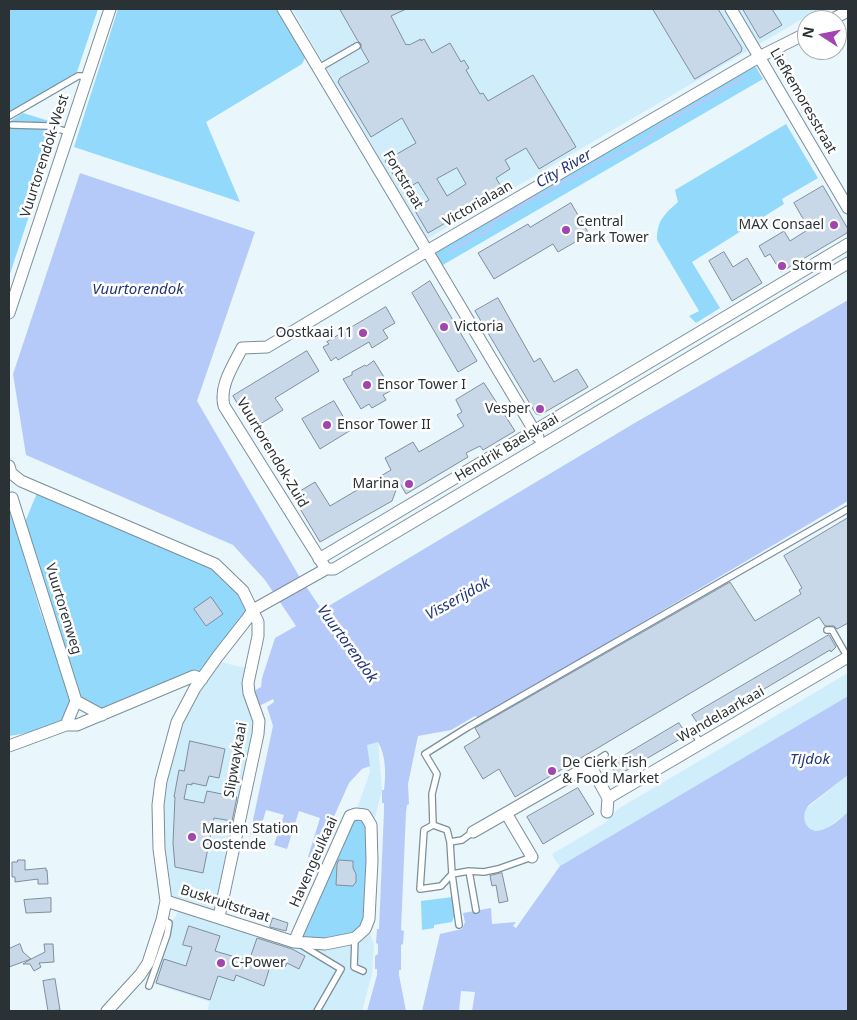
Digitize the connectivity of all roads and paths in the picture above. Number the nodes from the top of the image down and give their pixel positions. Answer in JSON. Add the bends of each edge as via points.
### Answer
{"nodes":[{"id":1,"x":110,"y":9,"type":"edge"},
{"id":2,"x":283,"y":9,"type":"edge"},
{"id":3,"x":731,"y":9,"type":"edge"},
{"id":4,"x":797,"y":38,"type":"edge"},
{"id":5,"x":357,"y":46,"type":"dead end"},
{"id":6,"x":760,"y":57,"type":"junction"},
{"id":7,"x":319,"y":68,"type":"junction"},
{"id":8,"x":88,"y":76,"type":"junction"},
{"id":9,"x":9,"y":116,"type":"edge"},
{"id":10,"x":12,"y":125,"type":"dead end"},
{"id":11,"x":68,"y":132,"type":"junction"},
{"id":12,"x":848,"y":208,"type":"edge"},
{"id":13,"x":848,"y":244,"type":"edge"},
{"id":14,"x":427,"y":251,"type":"junction"},
{"id":15,"x":848,"y":263,"type":"edge"},
{"id":16,"x":9,"y":314,"type":"edge"},
{"id":17,"x":242,"y":348,"type":"joint"},
{"id":18,"x":534,"y":431,"type":"junction"},
{"id":19,"x":542,"y":445,"type":"junction"},
{"id":20,"x":9,"y":466,"type":"edge"},
{"id":21,"x":12,"y":498,"type":"dead end"},
{"id":22,"x":848,"y":509,"type":"edge"},
{"id":23,"x":320,"y":559,"type":"junction"},
{"id":24,"x":326,"y":570,"type":"junction"},
{"id":25,"x":253,"y":610,"type":"junction"},
{"id":26,"x":827,"y":630,"type":"dead end"},
{"id":27,"x":848,"y":658,"type":"edge"},
{"id":28,"x":202,"y":679,"type":"junction"},
{"id":29,"x":76,"y":702,"type":"junction"},
{"id":30,"x":102,"y":715,"type":"junction"},
{"id":31,"x":66,"y":724,"type":"junction"},
{"id":32,"x":693,"y":732,"type":"dead end"},
{"id":33,"x":700,"y":744,"type":"junction"},
{"id":34,"x":9,"y":747,"type":"edge"},
{"id":35,"x":605,"y":755,"type":"dead end"},
{"id":36,"x":590,"y":765,"type":"junction"},
{"id":37,"x":608,"y":798,"type":"junction"},
{"id":38,"x":607,"y":812,"type":"dead end"},
{"id":39,"x":506,"y":813,"type":"junction"},
{"id":40,"x":433,"y":825,"type":"junction"},
{"id":41,"x":473,"y":832,"type":"joint"},
{"id":42,"x":450,"y":842,"type":"junction"},
{"id":43,"x":532,"y":857,"type":"joint"},
{"id":44,"x":469,"y":871,"type":"junction"},
{"id":45,"x":452,"y":874,"type":"junction"},
{"id":46,"x":166,"y":901,"type":"junction"},
{"id":47,"x":476,"y":910,"type":"dead end"},
{"id":48,"x":219,"y":917,"type":"junction"},
{"id":49,"x":162,"y":920,"type":"junction"},
{"id":50,"x":459,"y":925,"type":"dead end"},
{"id":51,"x":355,"y":938,"type":"junction"},
{"id":52,"x":294,"y":942,"type":"junction"},
{"id":53,"x":363,"y":971,"type":"dead end"},
{"id":54,"x":149,"y":986,"type":"dead end"},
{"id":55,"x":107,"y":1011,"type":"edge"},
{"id":56,"x":317,"y":1011,"type":"edge"}],
"edges":[{"from":1,"to":8,"type":"street","name":"Vuurtorendok-West"},
{"from":2,"to":7,"type":"street","name":"Fortstraat"},
{"from":3,"to":6,"type":"street","name":"Liefkemoresstraat"},
{"from":4,"to":6,"type":"street","name":"Victorialaan"},
{"from":5,"to":7,"type":"lane"},
{"from":6,"to":12,"type":"street","name":"Liefkemoresstraat"},
{"from":6,"to":14,"type":"street","name":"Victorialaan"},
{"from":7,"to":14,"type":"street","name":"Fortstraat"},
{"from":8,"to":9,"type":"lane","via":[[78,76]]},
{"from":8,"to":11,"type":"street","name":"Vuurtorendok-West"},
{"from":10,"to":11,"type":"lane","via":[[50,126]]},
{"from":11,"to":16,"type":"street","name":"Vuurtorendok-West"},
{"from":13,"to":18,"type":"street","name":"Hendrik Baelskaai"},
{"from":14,"to":17,"type":"street","name":"Victorialaan","via":[[267,347]]},
{"from":14,"to":18,"type":"street","name":"Fortstraat"},
{"from":15,"to":19,"type":"street","name":"Hendrik Baelskaai"},
{"from":17,"to":23,"type":"street","name":"Vuurtorendok-Zuid","via":[[224,385],[221,396],[224,406]]},
{"from":18,"to":19,"type":"street","name":"Fortstraat"},
{"from":18,"to":23,"type":"street","name":"Hendrik Baelskaai"},
{"from":19,"to":24,"type":"street","name":"Hendrik Baelskaai","via":[[334,569]]},
{"from":20,"to":25,"type":"street","via":[[11,473],[20,481],[215,564],[242,591]]},
{"from":21,"to":29,"type":"street","name":"Vuurtorenweg"},
{"from":22,"to":40,"type":"lane","via":[[425,754],[437,774],[432,794]]},
{"from":23,"to":24,"type":"street","name":"Vuurtorendok-Zuid"},
{"from":24,"to":25,"type":"street","name":"Hendrik Baelskaai"},
{"from":25,"to":28,"type":"street","name":"Hendrik Baelskaai"},
{"from":25,"to":48,"type":"street","name":"Slipwaykaai","via":[[258,622],[258,636],[248,683],[259,721],[258,734]]},
{"from":26,"to":27,"type":"lane","via":[[832,630]]},
{"from":27,"to":33,"type":"street","name":"Wandelaarkaai"},
{"from":28,"to":30,"type":"street","via":[[194,676]]},
{"from":28,"to":46,"type":"street","name":"Buskruitstraat","via":[[177,722],[161,782],[159,849]]},
{"from":29,"to":30,"type":"street"},
{"from":29,"to":31,"type":"street"},
{"from":30,"to":31,"type":"street","via":[[76,725]]},
{"from":31,"to":34,"type":"street"},
{"from":32,"to":33,"type":"lane"},
{"from":33,"to":37,"type":"street","name":"Wandelaarkaai"},
{"from":35,"to":36,"type":"lane"},
{"from":36,"to":37,"type":"street"},
{"from":36,"to":39,"type":"street"},
{"from":37,"to":38,"type":"street"},
{"from":39,"to":41,"type":"street"},
{"from":39,"to":43,"type":"street"},
{"from":40,"to":42,"type":"lane","via":[[447,830]]},
{"from":40,"to":45,"type":"lane","via":[[424,830],[420,889],[441,886]]},
{"from":41,"to":42,"type":"lane","via":[[462,840]]},
{"from":42,"to":45,"type":"lane"},
{"from":43,"to":44,"type":"lane","via":[[498,869]]},
{"from":44,"to":45,"type":"lane"},
{"from":44,"to":47,"type":"lane"},
{"from":45,"to":50,"type":"lane"},
{"from":46,"to":48,"type":"street","name":"Buskruitstraat"},
{"from":46,"to":49,"type":"street"},
{"from":48,"to":52,"type":"street","name":"Buskruitstraat"},
{"from":49,"to":54,"type":"lane","via":[[169,923],[167,935]]},
{"from":49,"to":55,"type":"street","via":[[148,963]]},
{"from":51,"to":52,"type":"street","via":[[325,944]]},
{"from":51,"to":52,"type":"street","name":"Havengeulkaai","via":[[365,929],[369,919],[372,861],[371,825],[365,815],[356,814],[350,816]]},
{"from":51,"to":53,"type":"lane","via":[[354,967]]},
{"from":52,"to":56,"type":"lane","via":[[341,969]]}]}
